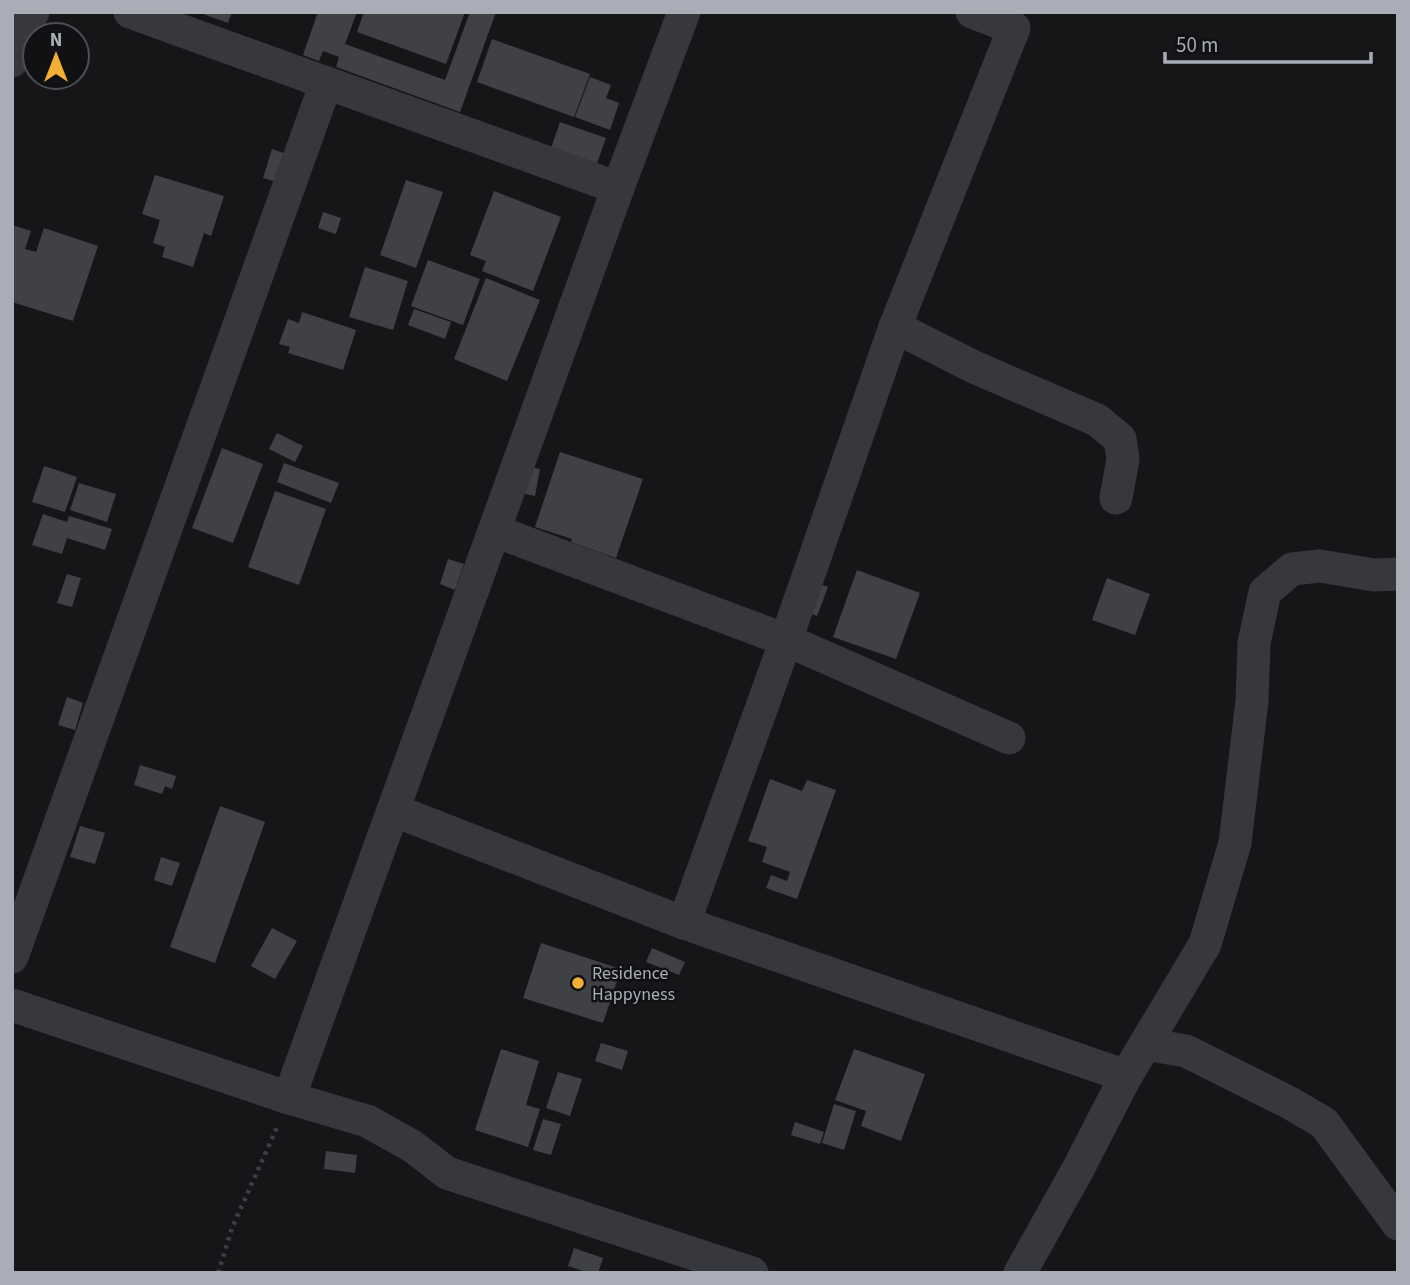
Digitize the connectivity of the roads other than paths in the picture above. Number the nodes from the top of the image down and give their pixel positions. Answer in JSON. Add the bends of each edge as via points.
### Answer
{"nodes":[{"id":1,"x":33,"y":12,"type":"edge"},
{"id":2,"x":130,"y":12,"type":"edge"},
{"id":3,"x":684,"y":12,"type":"edge"},
{"id":4,"x":972,"y":12,"type":"edge"},
{"id":5,"x":12,"y":61,"type":"edge"},
{"id":6,"x":326,"y":83,"type":"junction"},
{"id":7,"x":618,"y":188,"type":"junction"},
{"id":8,"x":895,"y":327,"type":"junction"},
{"id":9,"x":1116,"y":498,"type":"dead end"},
{"id":10,"x":495,"y":531,"type":"junction"},
{"id":11,"x":1398,"y":574,"type":"edge"},
{"id":12,"x":786,"y":640,"type":"junction"},
{"id":13,"x":1009,"y":738,"type":"dead end"},
{"id":14,"x":393,"y":810,"type":"junction"},
{"id":15,"x":684,"y":923,"type":"junction"},
{"id":16,"x":12,"y":957,"type":"edge"},
{"id":17,"x":12,"y":1005,"type":"edge"},
{"id":18,"x":1145,"y":1044,"type":"junction"},
{"id":19,"x":1126,"y":1076,"type":"junction"},
{"id":20,"x":289,"y":1098,"type":"junction"},
{"id":21,"x":1398,"y":1224,"type":"edge"},
{"id":22,"x":752,"y":1273,"type":"edge"},
{"id":23,"x":1020,"y":1273,"type":"edge"}],
"edges":[{"from":1,"to":5,"type":"street"},
{"from":2,"to":6,"type":"street"},
{"from":3,"to":7,"type":"street"},
{"from":4,"to":8,"type":"street","via":[[1014,28]]},
{"from":6,"to":7,"type":"street"},
{"from":6,"to":16,"type":"street"},
{"from":7,"to":10,"type":"street"},
{"from":8,"to":9,"type":"street","via":[[1097,420],[1120,439],[1123,459]]},
{"from":8,"to":12,"type":"street"},
{"from":10,"to":12,"type":"street"},
{"from":10,"to":14,"type":"street"},
{"from":11,"to":18,"type":"street","via":[[1320,566],[1292,569],[1265,592],[1254,643],[1235,843],[1206,944]]},
{"from":12,"to":13,"type":"street"},
{"from":12,"to":15,"type":"street"},
{"from":14,"to":15,"type":"street"},
{"from":14,"to":20,"type":"street"},
{"from":15,"to":19,"type":"street"},
{"from":17,"to":20,"type":"street"},
{"from":18,"to":19,"type":"street"},
{"from":18,"to":21,"type":"street","via":[[1186,1051],[1324,1123]]},
{"from":19,"to":23,"type":"street"},
{"from":20,"to":22,"type":"street","via":[[367,1121],[412,1146],[447,1173]]}]}
